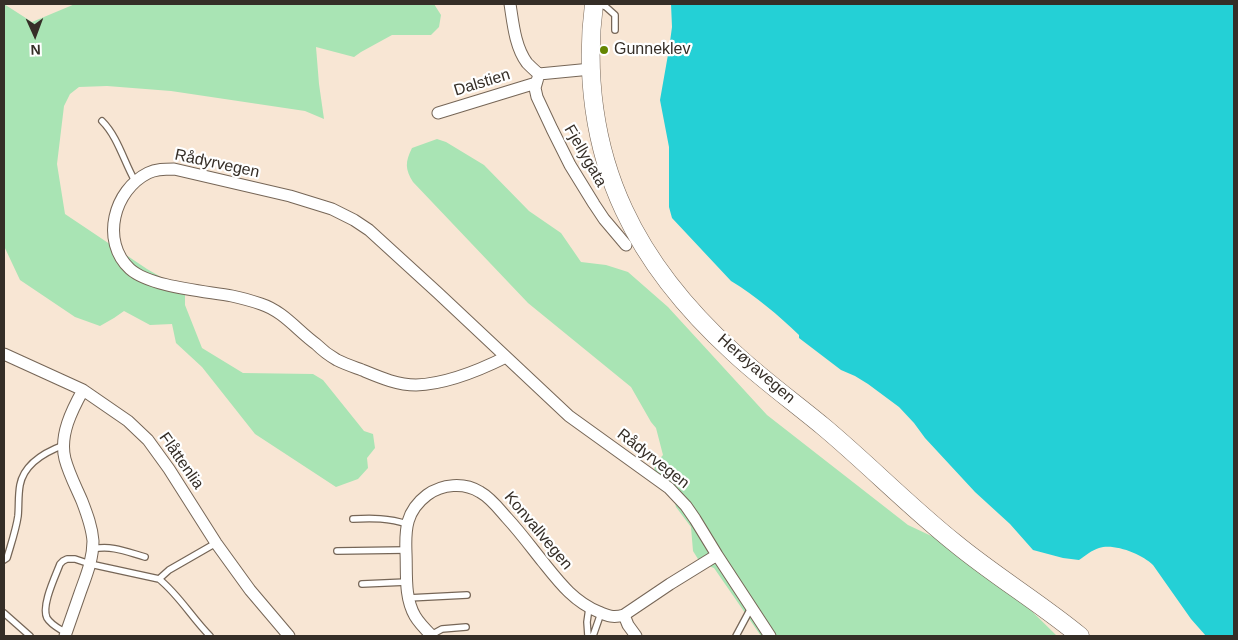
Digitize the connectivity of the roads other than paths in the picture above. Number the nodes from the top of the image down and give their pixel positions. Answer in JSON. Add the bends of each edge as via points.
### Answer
{"nodes":[{"id":1,"x":510,"y":4,"type":"edge"},
{"id":2,"x":594,"y":4,"type":"edge"},
{"id":3,"x":599,"y":4,"type":"edge"},
{"id":4,"x":615,"y":30,"type":"dead end"},
{"id":5,"x":591,"y":69,"type":"junction"},
{"id":6,"x":538,"y":79,"type":"junction"},
{"id":7,"x":438,"y":113,"type":"dead end"},
{"id":8,"x":102,"y":121,"type":"dead end"},
{"id":9,"x":135,"y":181,"type":"junction"},
{"id":10,"x":626,"y":245,"type":"dead end"},
{"id":11,"x":4,"y":354,"type":"edge"},
{"id":12,"x":506,"y":356,"type":"junction"},
{"id":13,"x":83,"y":390,"type":"junction"},
{"id":14,"x":64,"y":445,"type":"junction"},
{"id":15,"x":353,"y":519,"type":"dead end"},
{"id":16,"x":407,"y":524,"type":"junction"},
{"id":17,"x":216,"y":543,"type":"junction"},
{"id":18,"x":93,"y":549,"type":"junction"},
{"id":19,"x":406,"y":550,"type":"junction"},
{"id":20,"x":337,"y":551,"type":"dead end"},
{"id":21,"x":717,"y":555,"type":"junction"},
{"id":22,"x":145,"y":557,"type":"dead end"},
{"id":23,"x":4,"y":560,"type":"edge"},
{"id":24,"x":90,"y":564,"type":"junction"},
{"id":25,"x":159,"y":579,"type":"junction"},
{"id":26,"x":407,"y":582,"type":"junction"},
{"id":27,"x":362,"y":584,"type":"dead end"},
{"id":28,"x":467,"y":595,"type":"dead end"},
{"id":29,"x":408,"y":598,"type":"junction"},
{"id":30,"x":589,"y":608,"type":"junction"},
{"id":31,"x":751,"y":608,"type":"junction"},
{"id":32,"x":4,"y":613,"type":"edge"},
{"id":33,"x":601,"y":613,"type":"junction"},
{"id":34,"x":624,"y":615,"type":"junction"},
{"id":35,"x":466,"y":627,"type":"dead end"},
{"id":36,"x":66,"y":635,"type":"edge"},
{"id":37,"x":30,"y":636,"type":"edge"},
{"id":38,"x":210,"y":636,"type":"edge"},
{"id":39,"x":289,"y":636,"type":"edge"},
{"id":40,"x":431,"y":636,"type":"edge"},
{"id":41,"x":588,"y":636,"type":"edge"},
{"id":42,"x":593,"y":636,"type":"edge"},
{"id":43,"x":636,"y":636,"type":"edge"},
{"id":44,"x":736,"y":636,"type":"edge"},
{"id":45,"x":770,"y":636,"type":"edge"},
{"id":46,"x":1080,"y":636,"type":"edge"}],
"edges":[{"from":1,"to":6,"type":"street","name":"Fjellygata","via":[[522,54]]},
{"from":2,"to":5,"type":"highway","name":"Herøyavegen"},
{"from":3,"to":4,"type":"lane","via":[[615,15]]},
{"from":5,"to":6,"type":"street"},
{"from":5,"to":46,"type":"highway","name":"Herøyavegen","via":[[598,131],[616,191],[642,244],[684,300],[734,353],[849,448],[953,542]]},
{"from":6,"to":7,"type":"street","name":"Dalstien"},
{"from":6,"to":10,"type":"street","name":"Fjellygata","via":[[537,97],[570,165],[604,219]]},
{"from":8,"to":9,"type":"lane","via":[[113,135]]},
{"from":9,"to":12,"type":"street","name":"Rådyrvegen","via":[[149,172],[174,170],[332,209],[369,230]]},
{"from":9,"to":12,"type":"street","name":"Rådyrvegen","via":[[120,201],[113,231],[120,256],[130,269],[144,278],[264,304],[279,312],[337,360],[399,383],[437,382],[487,367]]},
{"from":11,"to":13,"type":"street","name":"Flåttenlia"},
{"from":12,"to":21,"type":"street","name":"Rådyrvegen","via":[[569,416],[669,488],[696,519]]},
{"from":13,"to":14,"type":"street","via":[[69,420]]},
{"from":13,"to":17,"type":"street","name":"Flåttenlia","via":[[128,421],[148,440]]},
{"from":14,"to":18,"type":"street","via":[[69,472],[88,517]]},
{"from":14,"to":23,"type":"lane","via":[[45,453],[24,474],[20,483],[16,527]]},
{"from":15,"to":16,"type":"lane","via":[[376,518]]},
{"from":16,"to":19,"type":"street","name":"Konvallvegen"},
{"from":16,"to":30,"type":"street","name":"Konvallvegen","via":[[420,501],[438,489],[450,485],[480,491],[499,508],[573,597]]},
{"from":17,"to":25,"type":"lane"},
{"from":17,"to":39,"type":"street","name":"Flåttenlia"},
{"from":18,"to":22,"type":"lane","via":[[112,548]]},
{"from":18,"to":24,"type":"street"},
{"from":19,"to":20,"type":"lane"},
{"from":19,"to":26,"type":"street","name":"Konvallvegen"},
{"from":21,"to":31,"type":"street","name":"Rådyrvegen"},
{"from":21,"to":34,"type":"street"},
{"from":24,"to":25,"type":"lane"},
{"from":24,"to":36,"type":"street"},
{"from":24,"to":36,"type":"lane","via":[[75,559],[63,561],[46,602],[47,618]]},
{"from":25,"to":38,"type":"lane"},
{"from":26,"to":27,"type":"lane"},
{"from":26,"to":29,"type":"street","name":"Konvallvegen"},
{"from":28,"to":29,"type":"lane"},
{"from":29,"to":40,"type":"street","name":"Konvallvegen","via":[[415,617]]},
{"from":30,"to":33,"type":"street","name":"Konvallvegen"},
{"from":30,"to":41,"type":"lane"},
{"from":31,"to":44,"type":"lane"},
{"from":31,"to":45,"type":"street","name":"Rådyrvegen"},
{"from":32,"to":37,"type":"lane"},
{"from":33,"to":34,"type":"street","name":"Konvallvegen","via":[[617,617]]},
{"from":33,"to":42,"type":"lane"},
{"from":34,"to":43,"type":"street"},
{"from":35,"to":40,"type":"lane","via":[[442,629]]}]}
